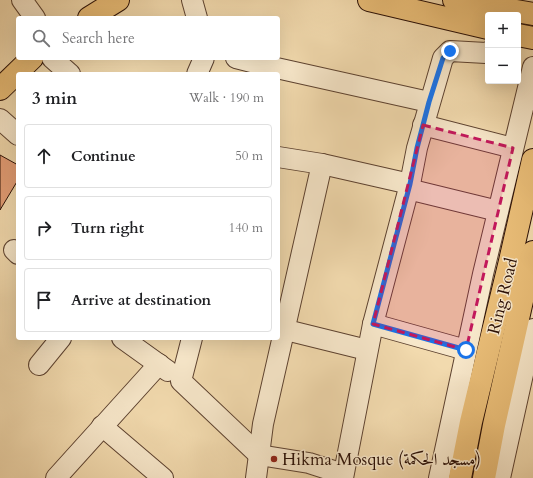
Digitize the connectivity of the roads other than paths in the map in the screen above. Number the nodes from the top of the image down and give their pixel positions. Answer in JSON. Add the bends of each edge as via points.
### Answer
{"nodes":[{"id":1,"x":22,"y":0,"type":"edge"},
{"id":2,"x":118,"y":0,"type":"edge"},
{"id":3,"x":192,"y":0,"type":"edge"},
{"id":4,"x":369,"y":0,"type":"edge"},
{"id":5,"x":454,"y":0,"type":"edge"},
{"id":6,"x":533,"y":14,"type":"edge"},
{"id":7,"x":34,"y":16,"type":"edge"},
{"id":8,"x":92,"y":16,"type":"edge"},
{"id":9,"x":196,"y":16,"type":"edge"},
{"id":10,"x":485,"y":27,"type":"edge"},
{"id":11,"x":521,"y":36,"type":"edge"},
{"id":12,"x":533,"y":38,"type":"edge"},
{"id":13,"x":485,"y":53,"type":"edge"},
{"id":14,"x":30,"y":60,"type":"edge"},
{"id":15,"x":54,"y":60,"type":"edge"},
{"id":16,"x":203,"y":60,"type":"edge"},
{"id":17,"x":240,"y":60,"type":"edge"},
{"id":18,"x":533,"y":67,"type":"edge"},
{"id":19,"x":262,"y":70,"type":"edge"},
{"id":20,"x":18,"y":72,"type":"edge"},
{"id":21,"x":68,"y":72,"type":"edge"},
{"id":22,"x":198,"y":72,"type":"edge"},
{"id":23,"x":272,"y":72,"type":"edge"},
{"id":24,"x":280,"y":73,"type":"edge"},
{"id":25,"x":16,"y":74,"type":"edge"},
{"id":26,"x":0,"y":89,"type":"edge"},
{"id":27,"x":429,"y":102,"type":"junction"},
{"id":28,"x":0,"y":119,"type":"edge"},
{"id":29,"x":423,"y":125,"type":"junction"},
{"id":30,"x":16,"y":133,"type":"edge"},
{"id":31,"x":513,"y":148,"type":"junction"},
{"id":32,"x":280,"y":157,"type":"edge"},
{"id":33,"x":533,"y":160,"type":"edge"},
{"id":34,"x":322,"y":164,"type":"junction"},
{"id":35,"x":409,"y":186,"type":"junction"},
{"id":36,"x":498,"y":211,"type":"junction"},
{"id":37,"x":533,"y":252,"type":"edge"},
{"id":38,"x":373,"y":324,"type":"junction"},
{"id":39,"x":281,"y":328,"type":"edge"},
{"id":40,"x":533,"y":328,"type":"edge"},
{"id":41,"x":59,"y":340,"type":"edge"},
{"id":42,"x":125,"y":340,"type":"edge"},
{"id":43,"x":191,"y":340,"type":"edge"},
{"id":44,"x":279,"y":340,"type":"edge"},
{"id":45,"x":367,"y":350,"type":"junction"},
{"id":46,"x":466,"y":350,"type":"junction"},
{"id":47,"x":159,"y":364,"type":"junction"},
{"id":48,"x":39,"y":365,"type":"dead end"},
{"id":49,"x":181,"y":381,"type":"junction"},
{"id":50,"x":102,"y":426,"type":"junction"},
{"id":51,"x":259,"y":455,"type":"junction"},
{"id":52,"x":343,"y":476,"type":"edge"},
{"id":53,"x":56,"y":478,"type":"edge"},
{"id":54,"x":163,"y":478,"type":"edge"},
{"id":55,"x":256,"y":478,"type":"edge"},
{"id":56,"x":439,"y":478,"type":"edge"},
{"id":57,"x":460,"y":478,"type":"edge"},
{"id":58,"x":484,"y":478,"type":"edge"},
{"id":59,"x":500,"y":478,"type":"edge"}],
"edges":[{"from":1,"to":7,"type":"street"},
{"from":2,"to":8,"type":"main road"},
{"from":3,"to":9,"type":"street"},
{"from":4,"to":10,"type":"main road"},
{"from":5,"to":6,"type":"main road"},
{"from":11,"to":12,"type":"main road"},
{"from":13,"to":27,"type":"street","via":[[450,51],[443,58]]},
{"from":14,"to":20,"type":"main road"},
{"from":15,"to":21,"type":"street"},
{"from":16,"to":22,"type":"street"},
{"from":17,"to":19,"type":"street"},
{"from":18,"to":31,"type":"street"},
{"from":19,"to":23,"type":"street"},
{"from":24,"to":27,"type":"street"},
{"from":25,"to":26,"type":"main road"},
{"from":27,"to":29,"type":"street"},
{"from":28,"to":30,"type":"street"},
{"from":29,"to":31,"type":"street"},
{"from":29,"to":35,"type":"street"},
{"from":31,"to":36,"type":"street"},
{"from":32,"to":34,"type":"street"},
{"from":33,"to":57,"type":"main road","name":"Ring Road"},
{"from":34,"to":35,"type":"street"},
{"from":34,"to":39,"type":"street"},
{"from":35,"to":36,"type":"street"},
{"from":35,"to":38,"type":"street"},
{"from":36,"to":46,"type":"street"},
{"from":37,"to":58,"type":"main road","name":"Ring Road"},
{"from":38,"to":45,"type":"street"},
{"from":38,"to":46,"type":"street"},
{"from":39,"to":45,"type":"street"},
{"from":40,"to":59,"type":"street"},
{"from":41,"to":48,"type":"street"},
{"from":42,"to":47,"type":"street"},
{"from":43,"to":49,"type":"street"},
{"from":44,"to":51,"type":"street"},
{"from":45,"to":52,"type":"street"},
{"from":46,"to":56,"type":"street"},
{"from":47,"to":49,"type":"street"},
{"from":47,"to":50,"type":"street"},
{"from":49,"to":51,"type":"street"},
{"from":50,"to":53,"type":"street"},
{"from":50,"to":54,"type":"street"},
{"from":51,"to":52,"type":"street","via":[[309,463]]},
{"from":51,"to":55,"type":"street"}]}
